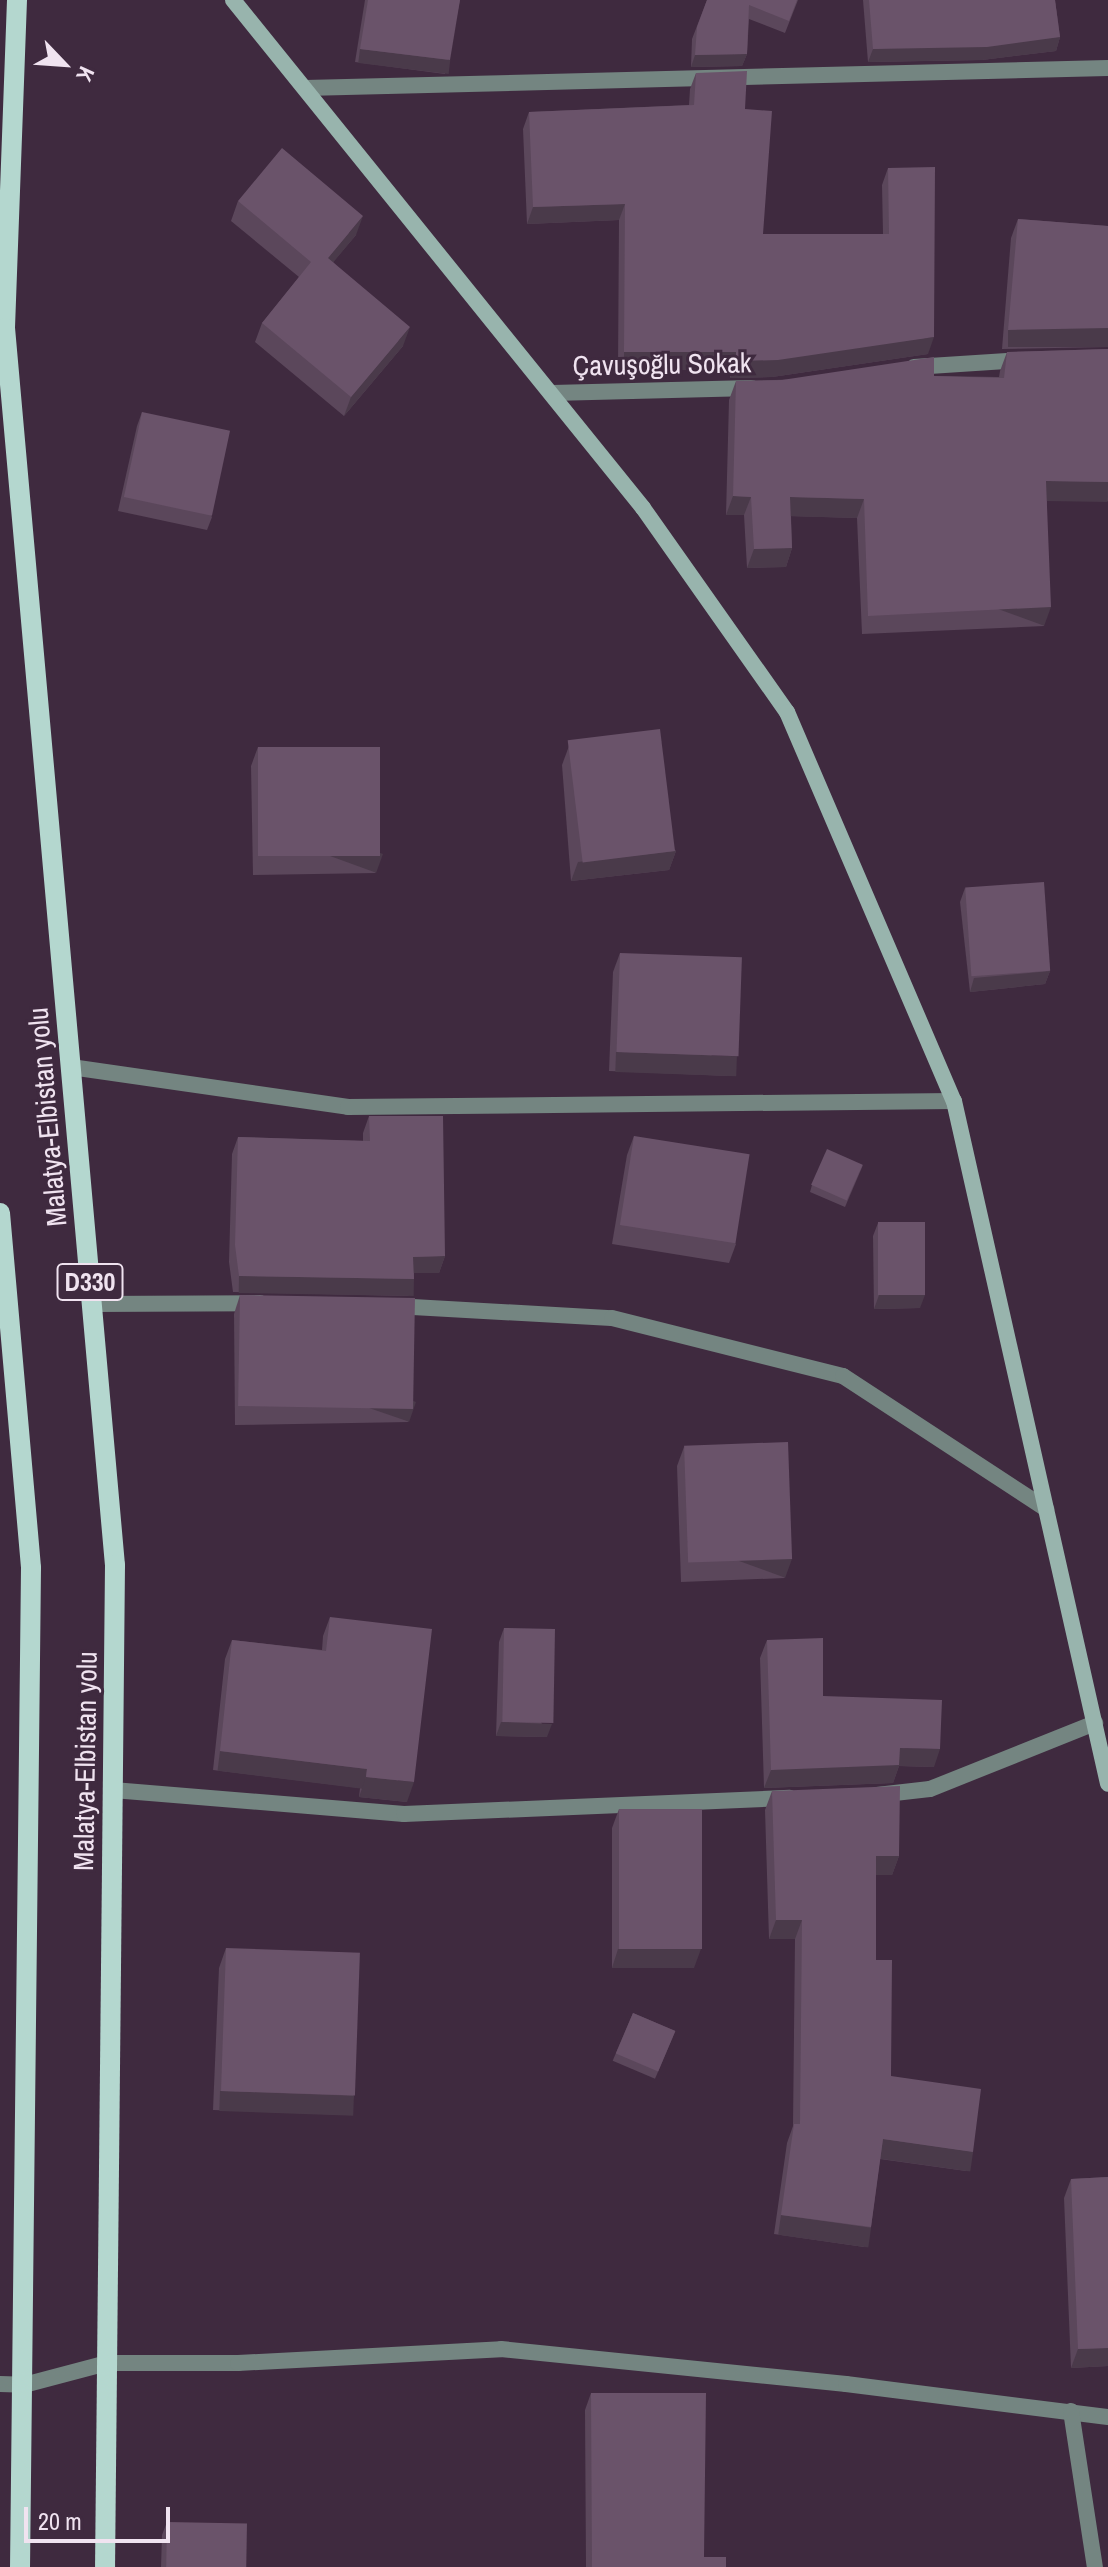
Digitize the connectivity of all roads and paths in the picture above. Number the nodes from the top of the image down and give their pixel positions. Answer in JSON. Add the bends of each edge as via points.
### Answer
{"nodes":[{"id":1,"x":17,"y":0,"type":"edge"},
{"id":2,"x":233,"y":0,"type":"edge"},
{"id":3,"x":1108,"y":68,"type":"edge"},
{"id":4,"x":305,"y":88,"type":"junction"},
{"id":5,"x":1045,"y":359,"type":"edge"},
{"id":6,"x":892,"y":370,"type":"edge"},
{"id":7,"x":773,"y":388,"type":"edge"},
{"id":8,"x":552,"y":393,"type":"junction"},
{"id":9,"x":71,"y":1067,"type":"junction"},
{"id":10,"x":954,"y":1101,"type":"junction"},
{"id":11,"x":0,"y":1213,"type":"edge"},
{"id":12,"x":275,"y":1303,"type":"edge"},
{"id":13,"x":92,"y":1304,"type":"junction"},
{"id":14,"x":382,"y":1305,"type":"edge"},
{"id":15,"x":1046,"y":1509,"type":"junction"},
{"id":16,"x":1095,"y":1723,"type":"junction"},
{"id":17,"x":1108,"y":1784,"type":"edge"},
{"id":18,"x":113,"y":1790,"type":"junction"},
{"id":19,"x":859,"y":1795,"type":"edge"},
{"id":20,"x":812,"y":1797,"type":"edge"},
{"id":21,"x":107,"y":2363,"type":"junction"},
{"id":22,"x":0,"y":2384,"type":"edge"},
{"id":23,"x":24,"y":2385,"type":"junction"},
{"id":24,"x":1071,"y":2411,"type":"junction"},
{"id":25,"x":1108,"y":2417,"type":"edge"},
{"id":26,"x":20,"y":2567,"type":"edge"},
{"id":27,"x":105,"y":2567,"type":"edge"},
{"id":28,"x":1095,"y":2567,"type":"edge"}],
"edges":[{"from":1,"to":9,"type":"main road","name":"Malatya-Elbistan yolu","number":"D330","via":[[5,328]]},
{"from":2,"to":4,"type":"street"},
{"from":3,"to":4,"type":"street"},
{"from":4,"to":8,"type":"street"},
{"from":5,"to":6,"type":"street","via":[[952,361]]},
{"from":7,"to":8,"type":"street","name":"Çavuşoğlu Sokak"},
{"from":8,"to":10,"type":"street","via":[[643,508],[787,712]]},
{"from":9,"to":10,"type":"street","via":[[348,1107]]},
{"from":9,"to":13,"type":"main road","name":"Malatya-Elbistan yolu","number":"D330"},
{"from":10,"to":15,"type":"street"},
{"from":11,"to":23,"type":"main road","name":"Malatya-Elbistan yolu","via":[[31,1568]]},
{"from":12,"to":13,"type":"street"},
{"from":13,"to":18,"type":"main road","name":"Malatya-Elbistan yolu","number":"D330","via":[[115,1565]]},
{"from":14,"to":15,"type":"street","via":[[612,1318],[843,1376]]},
{"from":15,"to":16,"type":"street"},
{"from":16,"to":17,"type":"street"},
{"from":16,"to":19,"type":"street","via":[[930,1789]]},
{"from":18,"to":20,"type":"street","via":[[404,1814]]},
{"from":18,"to":21,"type":"main road","name":"Malatya-Elbistan yolu","number":"D330"},
{"from":21,"to":23,"type":"street"},
{"from":21,"to":24,"type":"street","via":[[238,2363],[501,2349]]},
{"from":21,"to":27,"type":"main road","name":"Malatya-Elbistan yolu","number":"D330"},
{"from":22,"to":23,"type":"street"},
{"from":23,"to":26,"type":"main road","name":"Malatya-Elbistan yolu"},
{"from":24,"to":25,"type":"street"},
{"from":24,"to":28,"type":"street"}]}
